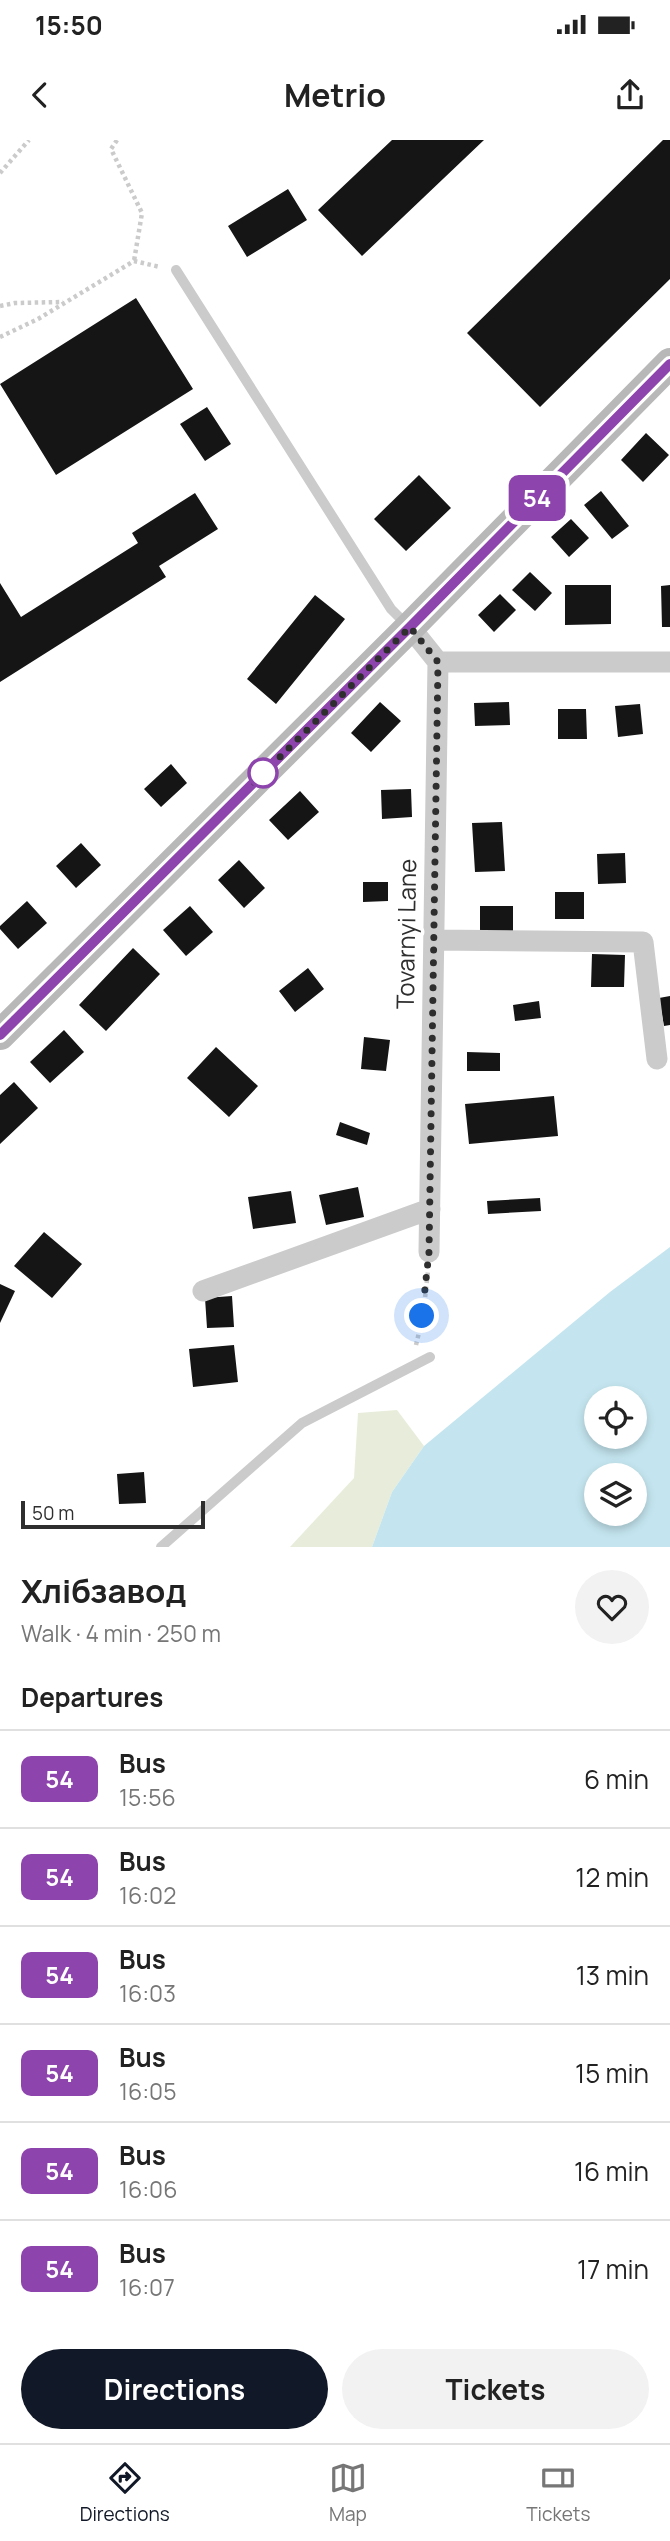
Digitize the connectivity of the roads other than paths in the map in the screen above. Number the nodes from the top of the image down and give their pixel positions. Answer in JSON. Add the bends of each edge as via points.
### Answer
{"nodes":[{"id":1,"x":176,"y":270,"type":"road end"},
{"id":2,"x":670,"y":363,"type":"edge"},
{"id":3,"x":410,"y":627,"type":"junction"},
{"id":4,"x":438,"y":662,"type":"junction"},
{"id":5,"x":670,"y":662,"type":"edge"},
{"id":6,"x":434,"y":940,"type":"junction"},
{"id":7,"x":0,"y":1035,"type":"edge"},
{"id":8,"x":657,"y":1059,"type":"dead end"},
{"id":9,"x":430,"y":1209,"type":"junction"},
{"id":10,"x":429,"y":1252,"type":"road end"},
{"id":11,"x":203,"y":1291,"type":"dead end"},
{"id":12,"x":430,"y":1357,"type":"dead end"},
{"id":13,"x":161,"y":1547,"type":"edge"}],
"edges":[{"from":1,"to":3,"type":"lane","via":[[391,609]]},
{"from":2,"to":3,"type":"main road"},
{"from":3,"to":4,"type":"street"},
{"from":3,"to":7,"type":"main road"},
{"from":4,"to":5,"type":"street"},
{"from":4,"to":6,"type":"street","name":"Tovarnyi Lane"},
{"from":6,"to":8,"type":"street","via":[[643,942]]},
{"from":6,"to":9,"type":"street","name":"Tovarnyi Lane"},
{"from":9,"to":10,"type":"street","name":"Tovarnyi Lane"},
{"from":9,"to":11,"type":"street"},
{"from":12,"to":13,"type":"lane","via":[[302,1423]]}]}
